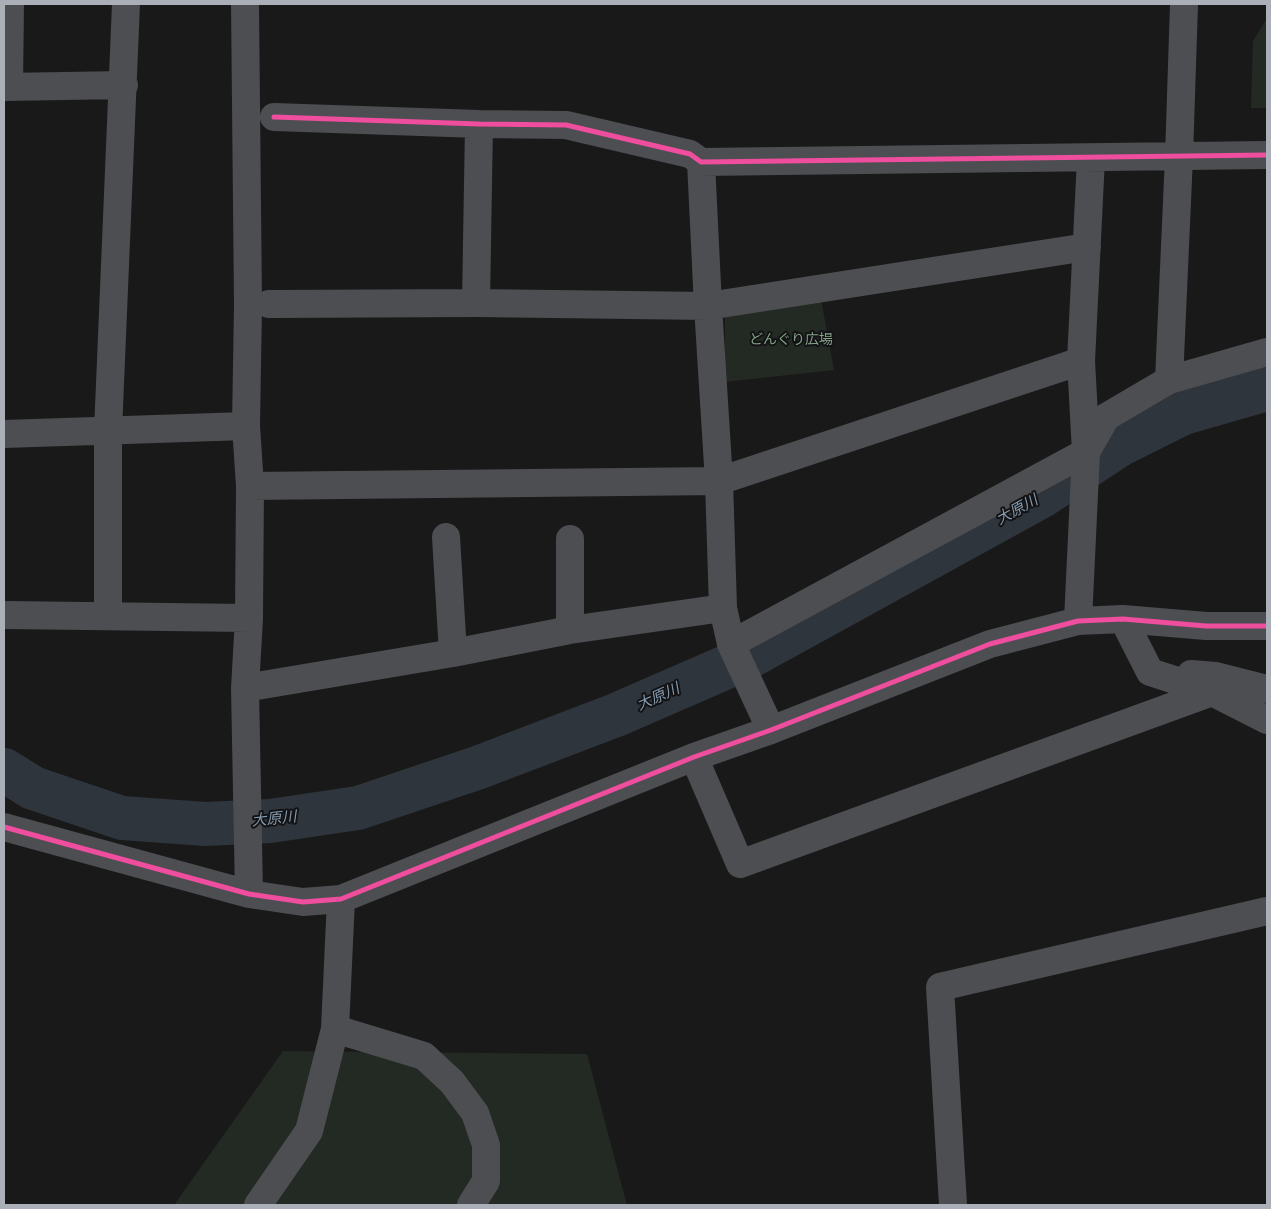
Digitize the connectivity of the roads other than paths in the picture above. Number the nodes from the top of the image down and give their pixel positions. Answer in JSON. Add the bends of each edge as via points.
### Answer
{"nodes":[{"id":1,"x":10,"y":4,"type":"edge"},
{"id":2,"x":126,"y":4,"type":"edge"},
{"id":3,"x":245,"y":4,"type":"edge"},
{"id":4,"x":1184,"y":4,"type":"edge"},
{"id":5,"x":124,"y":85,"type":"junction"},
{"id":6,"x":7,"y":87,"type":"edge"},
{"id":7,"x":274,"y":117,"type":"dead end"},
{"id":8,"x":479,"y":124,"type":"junction"},
{"id":9,"x":1267,"y":155,"type":"edge"},
{"id":10,"x":1179,"y":157,"type":"junction"},
{"id":11,"x":1091,"y":158,"type":"junction"},
{"id":12,"x":701,"y":162,"type":"junction"},
{"id":13,"x":1088,"y":247,"type":"junction"},
{"id":14,"x":476,"y":303,"type":"junction"},
{"id":15,"x":269,"y":304,"type":"dead end"},
{"id":16,"x":708,"y":306,"type":"junction"},
{"id":17,"x":1267,"y":352,"type":"edge"},
{"id":18,"x":1081,"y":361,"type":"junction"},
{"id":19,"x":1169,"y":380,"type":"junction"},
{"id":20,"x":246,"y":426,"type":"junction"},
{"id":21,"x":108,"y":431,"type":"junction"},
{"id":22,"x":4,"y":434,"type":"edge"},
{"id":23,"x":1086,"y":452,"type":"junction"},
{"id":24,"x":719,"y":481,"type":"junction"},
{"id":25,"x":250,"y":486,"type":"junction"},
{"id":26,"x":446,"y":538,"type":"dead end"},
{"id":27,"x":570,"y":539,"type":"dead end"},
{"id":28,"x":723,"y":608,"type":"junction"},
{"id":29,"x":4,"y":615,"type":"edge"},
{"id":30,"x":108,"y":616,"type":"junction"},
{"id":31,"x":249,"y":618,"type":"junction"},
{"id":32,"x":1123,"y":619,"type":"junction"},
{"id":33,"x":1078,"y":621,"type":"junction"},
{"id":34,"x":1267,"y":626,"type":"edge"},
{"id":35,"x":570,"y":630,"type":"junction"},
{"id":36,"x":732,"y":644,"type":"junction"},
{"id":37,"x":453,"y":653,"type":"junction"},
{"id":38,"x":1150,"y":672,"type":"junction"},
{"id":39,"x":245,"y":688,"type":"junction"},
{"id":40,"x":1267,"y":690,"type":"edge"},
{"id":41,"x":1212,"y":692,"type":"junction"},
{"id":42,"x":1267,"y":720,"type":"edge"},
{"id":43,"x":771,"y":730,"type":"junction"},
{"id":44,"x":694,"y":757,"type":"junction"},
{"id":45,"x":4,"y":827,"type":"edge"},
{"id":46,"x":249,"y":894,"type":"junction"},
{"id":47,"x":341,"y":899,"type":"junction"},
{"id":48,"x":1267,"y":911,"type":"edge"},
{"id":49,"x":335,"y":1029,"type":"junction"},
{"id":50,"x":258,"y":1205,"type":"edge"},
{"id":51,"x":471,"y":1205,"type":"edge"},
{"id":52,"x":953,"y":1205,"type":"edge"}],
"edges":[{"from":1,"to":6,"type":"street"},
{"from":2,"to":5,"type":"street"},
{"from":3,"to":20,"type":"street"},
{"from":4,"to":10,"type":"street"},
{"from":5,"to":6,"type":"street"},
{"from":5,"to":21,"type":"street"},
{"from":7,"to":8,"type":"street"},
{"from":8,"to":12,"type":"street","via":[[566,125],[690,154]]},
{"from":8,"to":14,"type":"street"},
{"from":9,"to":10,"type":"street"},
{"from":10,"to":11,"type":"street"},
{"from":10,"to":19,"type":"street"},
{"from":11,"to":12,"type":"street"},
{"from":11,"to":13,"type":"street"},
{"from":12,"to":16,"type":"street"},
{"from":13,"to":16,"type":"street"},
{"from":13,"to":18,"type":"street"},
{"from":14,"to":15,"type":"street"},
{"from":14,"to":16,"type":"street"},
{"from":16,"to":24,"type":"street"},
{"from":17,"to":19,"type":"street"},
{"from":18,"to":23,"type":"street"},
{"from":18,"to":24,"type":"street"},
{"from":19,"to":23,"type":"street","via":[[1106,417]]},
{"from":20,"to":21,"type":"street"},
{"from":20,"to":25,"type":"street"},
{"from":21,"to":22,"type":"street"},
{"from":21,"to":30,"type":"street"},
{"from":23,"to":33,"type":"street"},
{"from":23,"to":36,"type":"street"},
{"from":24,"to":25,"type":"street"},
{"from":24,"to":28,"type":"street"},
{"from":25,"to":31,"type":"street"},
{"from":26,"to":37,"type":"street"},
{"from":27,"to":35,"type":"street"},
{"from":28,"to":35,"type":"street"},
{"from":28,"to":36,"type":"street"},
{"from":29,"to":30,"type":"street"},
{"from":30,"to":31,"type":"street"},
{"from":31,"to":39,"type":"street"},
{"from":32,"to":33,"type":"street"},
{"from":32,"to":34,"type":"street","via":[[1206,626]]},
{"from":32,"to":38,"type":"street"},
{"from":33,"to":43,"type":"street","via":[[990,644]]},
{"from":35,"to":37,"type":"street"},
{"from":36,"to":43,"type":"street"},
{"from":37,"to":39,"type":"street"},
{"from":38,"to":40,"type":"street","via":[[1216,676]]},
{"from":38,"to":41,"type":"street"},
{"from":39,"to":46,"type":"street"},
{"from":41,"to":42,"type":"street"},
{"from":41,"to":44,"type":"street","via":[[740,864]]},
{"from":43,"to":44,"type":"street"},
{"from":44,"to":47,"type":"street"},
{"from":45,"to":46,"type":"street"},
{"from":46,"to":47,"type":"street","via":[[303,902]]},
{"from":47,"to":49,"type":"street"},
{"from":48,"to":52,"type":"street","via":[[940,988]]},
{"from":49,"to":50,"type":"street","via":[[309,1131]]},
{"from":49,"to":51,"type":"street","via":[[424,1056],[452,1082],[475,1113],[486,1145],[486,1181]]}]}
